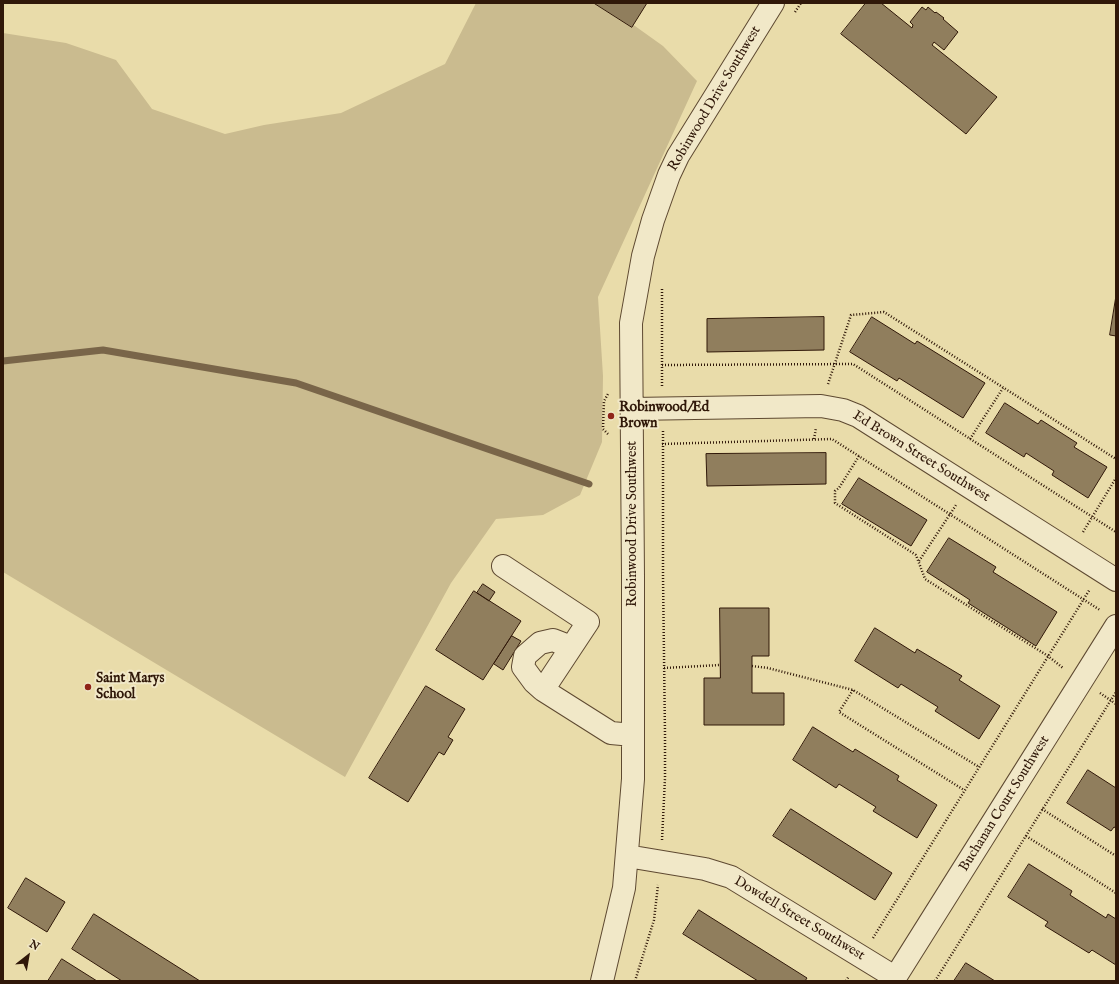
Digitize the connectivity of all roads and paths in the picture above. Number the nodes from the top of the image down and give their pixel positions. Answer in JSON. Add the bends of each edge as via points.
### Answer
{"nodes":[{"id":1,"x":773,"y":3,"type":"edge"},
{"id":2,"x":801,"y":3,"type":"edge"},
{"id":3,"x":792,"y":16,"type":"dead end"},
{"id":4,"x":662,"y":283,"type":"dead end"},
{"id":5,"x":1003,"y":388,"type":"junction"},
{"id":6,"x":821,"y":406,"type":"junction"},
{"id":7,"x":632,"y":408,"type":"junction"},
{"id":8,"x":663,"y":408,"type":"junction"},
{"id":9,"x":814,"y":439,"type":"junction"},
{"id":10,"x":970,"y":439,"type":"dead end"},
{"id":11,"x":662,"y":444,"type":"junction"},
{"id":12,"x":859,"y":456,"type":"junction"},
{"id":13,"x":1116,"y":459,"type":"edge"},
{"id":14,"x":1116,"y":478,"type":"edge"},
{"id":15,"x":968,"y":486,"type":"junction"},
{"id":16,"x":950,"y":514,"type":"junction"},
{"id":17,"x":1071,"y":552,"type":"junction"},
{"id":18,"x":919,"y":562,"type":"junction"},
{"id":19,"x":503,"y":566,"type":"dead end"},
{"id":20,"x":1109,"y":576,"type":"edge"},
{"id":21,"x":1083,"y":600,"type":"junction"},
{"id":22,"x":1110,"y":619,"type":"edge"},
{"id":23,"x":571,"y":648,"type":"junction"},
{"id":24,"x":1048,"y":656,"type":"junction"},
{"id":25,"x":720,"y":665,"type":"dead end"},
{"id":26,"x":752,"y":666,"type":"dead end"},
{"id":27,"x":664,"y":668,"type":"junction"},
{"id":28,"x":1082,"y":681,"type":"junction"},
{"id":29,"x":543,"y":690,"type":"junction"},
{"id":30,"x":854,"y":690,"type":"junction"},
{"id":31,"x":1116,"y":692,"type":"edge"},
{"id":32,"x":1110,"y":700,"type":"junction"},
{"id":33,"x":1116,"y":704,"type":"edge"},
{"id":34,"x":633,"y":734,"type":"junction"},
{"id":35,"x":979,"y":766,"type":"junction"},
{"id":36,"x":965,"y":790,"type":"junction"},
{"id":37,"x":1042,"y":809,"type":"junction"},
{"id":38,"x":1026,"y":836,"type":"junction"},
{"id":39,"x":627,"y":856,"type":"junction"},
{"id":40,"x":1116,"y":856,"type":"edge"},
{"id":41,"x":660,"y":862,"type":"junction"},
{"id":42,"x":1116,"y":893,"type":"edge"},
{"id":43,"x":861,"y":956,"type":"junction"},
{"id":44,"x":895,"y":979,"type":"edge"},
{"id":45,"x":602,"y":981,"type":"edge"},
{"id":46,"x":635,"y":981,"type":"edge"},
{"id":47,"x":846,"y":981,"type":"edge"},
{"id":48,"x":935,"y":981,"type":"edge"}],
"edges":[{"from":1,"to":7,"type":"street","name":"Robinwood Drive Southwest","via":[[678,156],[656,212],[643,256],[630,323]]},
{"from":2,"to":3,"type":"path"},
{"from":4,"to":8,"type":"path"},
{"from":5,"to":6,"type":"path","via":[[884,312],[850,314]]},
{"from":5,"to":10,"type":"path"},
{"from":5,"to":13,"type":"path"},
{"from":6,"to":8,"type":"street","name":"Ed Brown Street Southwest"},
{"from":6,"to":9,"type":"path"},
{"from":6,"to":15,"type":"street","name":"Ed Brown Street Southwest","via":[[858,416]]},
{"from":7,"to":8,"type":"street","name":"Ed Brown Street Southwest"},
{"from":7,"to":34,"type":"street","name":"Robinwood Drive Southwest"},
{"from":8,"to":11,"type":"path"},
{"from":9,"to":11,"type":"path"},
{"from":9,"to":12,"type":"path","via":[[832,439]]},
{"from":11,"to":27,"type":"path"},
{"from":12,"to":16,"type":"path"},
{"from":12,"to":18,"type":"path","via":[[835,491],[835,503],[916,555]]},
{"from":14,"to":17,"type":"path"},
{"from":15,"to":16,"type":"path"},
{"from":15,"to":17,"type":"street","name":"Ed Brown Street Southwest"},
{"from":16,"to":18,"type":"path"},
{"from":16,"to":21,"type":"path"},
{"from":17,"to":20,"type":"street","name":"Ed Brown Street Southwest"},
{"from":18,"to":24,"type":"path","via":[[925,579]]},
{"from":19,"to":23,"type":"street","via":[[588,622]]},
{"from":20,"to":21,"type":"path"},
{"from":21,"to":22,"type":"path"},
{"from":21,"to":24,"type":"path"},
{"from":22,"to":28,"type":"street","name":"Buchanan Court Southwest"},
{"from":23,"to":29,"type":"street"},
{"from":23,"to":29,"type":"street","via":[[553,640],[540,643],[525,656],[524,667]]},
{"from":24,"to":28,"type":"path"},
{"from":24,"to":35,"type":"path"},
{"from":25,"to":27,"type":"path"},
{"from":26,"to":30,"type":"path"},
{"from":27,"to":41,"type":"path","via":[[665,778]]},
{"from":28,"to":32,"type":"path"},
{"from":28,"to":44,"type":"street","name":"Buchanan Court Southwest"},
{"from":29,"to":34,"type":"street","via":[[611,733]]},
{"from":30,"to":35,"type":"path"},
{"from":30,"to":36,"type":"path","via":[[839,712]]},
{"from":31,"to":32,"type":"path"},
{"from":32,"to":33,"type":"path"},
{"from":32,"to":37,"type":"path"},
{"from":34,"to":39,"type":"street","name":"Robinwood Drive Southwest","via":[[633,779]]},
{"from":35,"to":36,"type":"path"},
{"from":36,"to":43,"type":"path"},
{"from":37,"to":38,"type":"path"},
{"from":37,"to":40,"type":"path"},
{"from":38,"to":42,"type":"path"},
{"from":38,"to":48,"type":"path"},
{"from":39,"to":41,"type":"street","name":"Dowdell Street Southwest"},
{"from":39,"to":45,"type":"street","name":"Robinwood Drive Southwest","via":[[624,888]]},
{"from":41,"to":43,"type":"street","name":"Dowdell Street Southwest","via":[[705,869],[731,877]]},
{"from":41,"to":46,"type":"path","via":[[654,920]]},
{"from":43,"to":44,"type":"street","name":"Dowdell Street Southwest"},
{"from":43,"to":47,"type":"path"}]}
